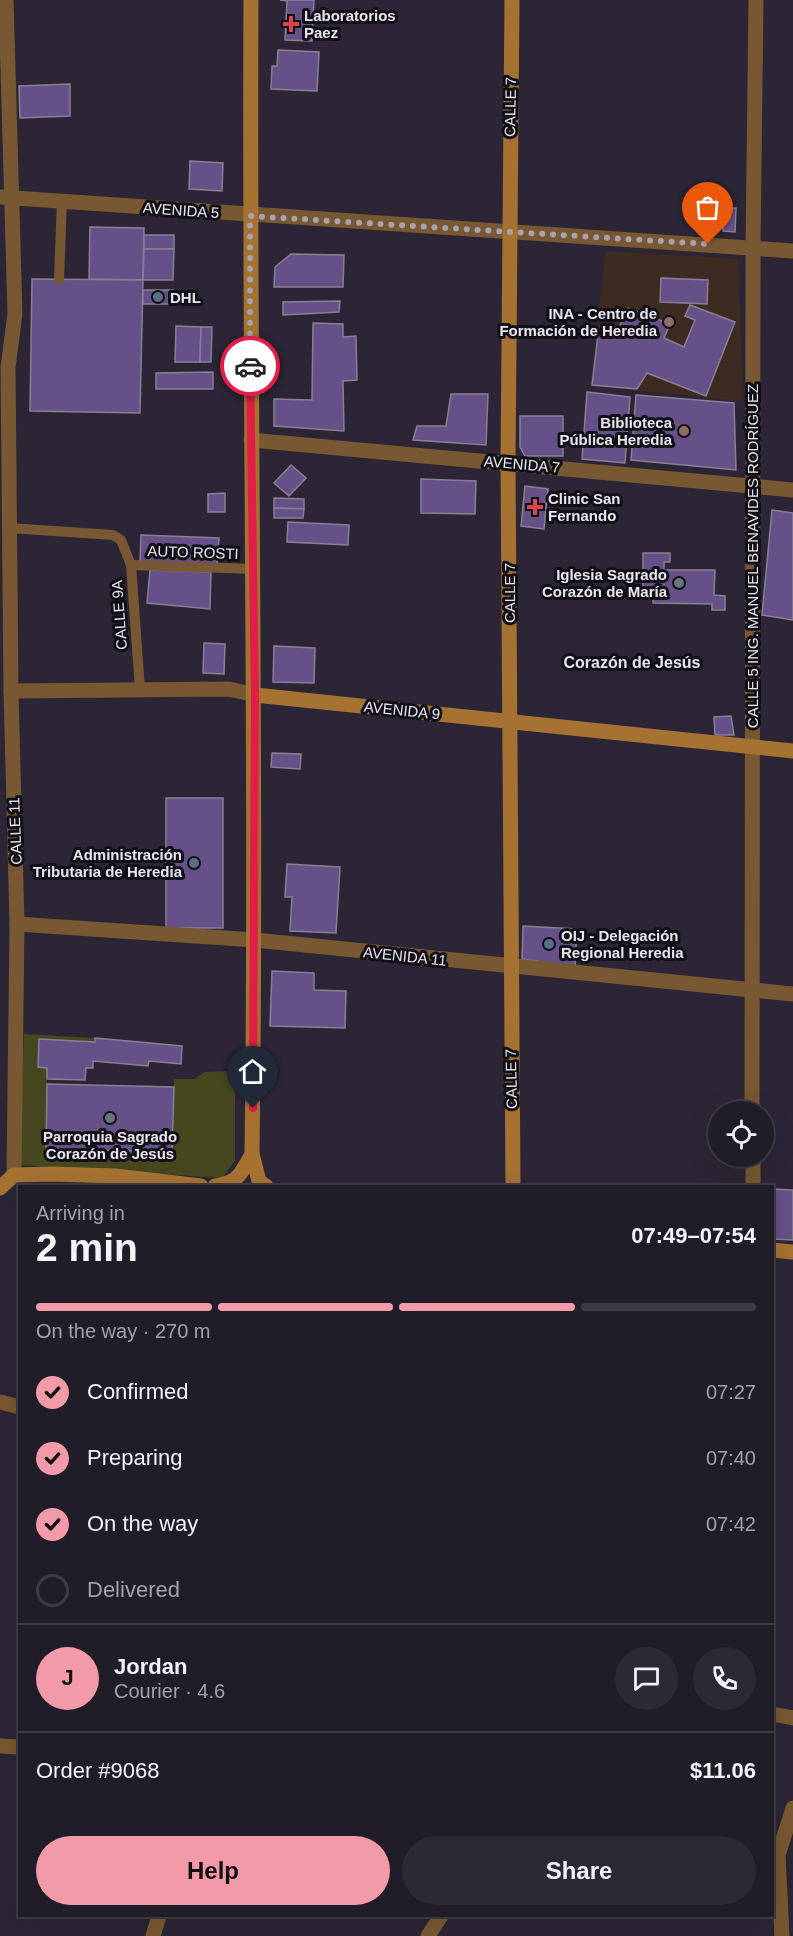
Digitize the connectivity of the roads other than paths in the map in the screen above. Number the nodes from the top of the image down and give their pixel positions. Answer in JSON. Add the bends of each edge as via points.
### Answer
{"nodes":[{"id":1,"x":6,"y":0,"type":"edge"},
{"id":2,"x":251,"y":0,"type":"edge"},
{"id":3,"x":512,"y":0,"type":"edge"},
{"id":4,"x":756,"y":0,"type":"edge"},
{"id":5,"x":6,"y":197,"type":"edge"},
{"id":6,"x":62,"y":201,"type":"junction"},
{"id":7,"x":250,"y":216,"type":"junction"},
{"id":8,"x":508,"y":231,"type":"junction"},
{"id":9,"x":753,"y":248,"type":"junction"},
{"id":10,"x":793,"y":251,"type":"edge"},
{"id":11,"x":59,"y":279,"type":"dead end"},
{"id":12,"x":6,"y":342,"type":"edge"},
{"id":13,"x":251,"y":440,"type":"junction"},
{"id":14,"x":508,"y":463,"type":"junction"},
{"id":15,"x":752,"y":486,"type":"junction"},
{"id":16,"x":793,"y":490,"type":"edge"},
{"id":17,"x":9,"y":528,"type":"junction"},
{"id":18,"x":131,"y":565,"type":"junction"},
{"id":19,"x":254,"y":569,"type":"junction"},
{"id":20,"x":140,"y":689,"type":"junction"},
{"id":21,"x":11,"y":691,"type":"junction"},
{"id":22,"x":255,"y":695,"type":"junction"},
{"id":23,"x":509,"y":721,"type":"junction"},
{"id":24,"x":753,"y":747,"type":"junction"},
{"id":25,"x":793,"y":751,"type":"edge"},
{"id":26,"x":17,"y":924,"type":"junction"},
{"id":27,"x":255,"y":940,"type":"junction"},
{"id":28,"x":510,"y":967,"type":"junction"},
{"id":29,"x":750,"y":990,"type":"junction"},
{"id":30,"x":793,"y":994,"type":"edge"},
{"id":31,"x":752,"y":1101,"type":"edge"},
{"id":32,"x":252,"y":1154,"type":"junction"},
{"id":33,"x":753,"y":1167,"type":"edge"},
{"id":34,"x":14,"y":1175,"type":"junction"},
{"id":35,"x":192,"y":1185,"type":"edge"},
{"id":36,"x":223,"y":1185,"type":"edge"},
{"id":37,"x":265,"y":1185,"type":"edge"},
{"id":38,"x":513,"y":1185,"type":"edge"},
{"id":39,"x":753,"y":1185,"type":"edge"},
{"id":40,"x":0,"y":1188,"type":"edge"},
{"id":41,"x":774,"y":1250,"type":"edge"},
{"id":42,"x":793,"y":1252,"type":"edge"},
{"id":43,"x":0,"y":1402,"type":"edge"},
{"id":44,"x":18,"y":1406,"type":"edge"},
{"id":45,"x":774,"y":1714,"type":"edge"},
{"id":46,"x":793,"y":1718,"type":"edge"},
{"id":47,"x":0,"y":1747,"type":"edge"},
{"id":48,"x":18,"y":1747,"type":"edge"},
{"id":49,"x":793,"y":1808,"type":"edge"},
{"id":50,"x":159,"y":1917,"type":"edge"},
{"id":51,"x":440,"y":1917,"type":"edge"},
{"id":52,"x":153,"y":1936,"type":"edge"},
{"id":53,"x":428,"y":1936,"type":"edge"},
{"id":54,"x":782,"y":1936,"type":"edge"}],
"edges":[{"from":1,"to":5,"type":"street","name":"CALLE 11"},
{"from":2,"to":7,"type":"main road"},
{"from":3,"to":8,"type":"main road","name":"CALLE 7"},
{"from":4,"to":9,"type":"street","name":"CALLE 5 ING. MANUEL BENAVIDES RODRÍGUEZ"},
{"from":5,"to":6,"type":"street","name":"AVENIDA 5"},
{"from":5,"to":12,"type":"street","name":"CALLE 11","via":[[15,314]]},
{"from":6,"to":7,"type":"street","name":"AVENIDA 5"},
{"from":6,"to":11,"type":"lane"},
{"from":7,"to":8,"type":"street","name":"AVENIDA 5"},
{"from":7,"to":13,"type":"main road"},
{"from":8,"to":9,"type":"street","name":"AVENIDA 5"},
{"from":8,"to":14,"type":"main road","name":"CALLE 7"},
{"from":9,"to":10,"type":"street","name":"AVENIDA 5"},
{"from":9,"to":15,"type":"street","name":"CALLE 5 ING. MANUEL BENAVIDES RODRÍGUEZ"},
{"from":12,"to":17,"type":"street","name":"CALLE 11"},
{"from":13,"to":14,"type":"street","name":"AVENIDA 7"},
{"from":13,"to":19,"type":"main road"},
{"from":14,"to":15,"type":"street","name":"AVENIDA 7"},
{"from":14,"to":23,"type":"main road","name":"CALLE 7"},
{"from":15,"to":16,"type":"street","name":"AVENIDA 7"},
{"from":15,"to":24,"type":"street","name":"CALLE 5 ING. MANUEL BENAVIDES RODRÍGUEZ"},
{"from":17,"to":18,"type":"lane","name":"CALLE 9A","via":[[113,535],[121,540]]},
{"from":17,"to":21,"type":"street","name":"CALLE 11"},
{"from":18,"to":19,"type":"lane","name":"AUTO ROSTI"},
{"from":18,"to":20,"type":"lane","name":"CALLE 9A"},
{"from":19,"to":22,"type":"main road"},
{"from":20,"to":21,"type":"street","name":"AVENIDA 9"},
{"from":20,"to":22,"type":"street","name":"AVENIDA 9","via":[[229,689]]},
{"from":21,"to":26,"type":"street","name":"CALLE 11"},
{"from":22,"to":23,"type":"main road","name":"AVENIDA 9"},
{"from":22,"to":27,"type":"main road"},
{"from":23,"to":24,"type":"main road","name":"AVENIDA 9"},
{"from":23,"to":28,"type":"main road","name":"CALLE 7"},
{"from":24,"to":25,"type":"main road","name":"AVENIDA 9"},
{"from":24,"to":29,"type":"street","name":"CALLE 5 ING. MANUEL BENAVIDES RODRÍGUEZ"},
{"from":26,"to":27,"type":"street","name":"AVENIDA 11"},
{"from":26,"to":34,"type":"street","name":"CALLE 11"},
{"from":27,"to":28,"type":"street","name":"AVENIDA 11"},
{"from":27,"to":32,"type":"main road"},
{"from":28,"to":29,"type":"street","name":"AVENIDA 11"},
{"from":28,"to":38,"type":"main road","name":"CALLE 7"},
{"from":29,"to":30,"type":"street","name":"AVENIDA 11"},
{"from":29,"to":31,"type":"street","name":"CALLE 5 ING. MANUEL BENAVIDES RODRÍGUEZ"},
{"from":32,"to":36,"type":"main road","via":[[241,1174],[231,1184]]},
{"from":32,"to":37,"type":"main road","via":[[259,1181]]},
{"from":33,"to":39,"type":"street"},
{"from":34,"to":35,"type":"main road","via":[[116,1176]]},
{"from":34,"to":40,"type":"main road"},
{"from":41,"to":42,"type":"main road"},
{"from":43,"to":44,"type":"street"},
{"from":45,"to":46,"type":"street"},
{"from":47,"to":48,"type":"street"},
{"from":49,"to":54,"type":"street","via":[[778,1855]]},
{"from":50,"to":52,"type":"street"},
{"from":51,"to":53,"type":"street"}]}
